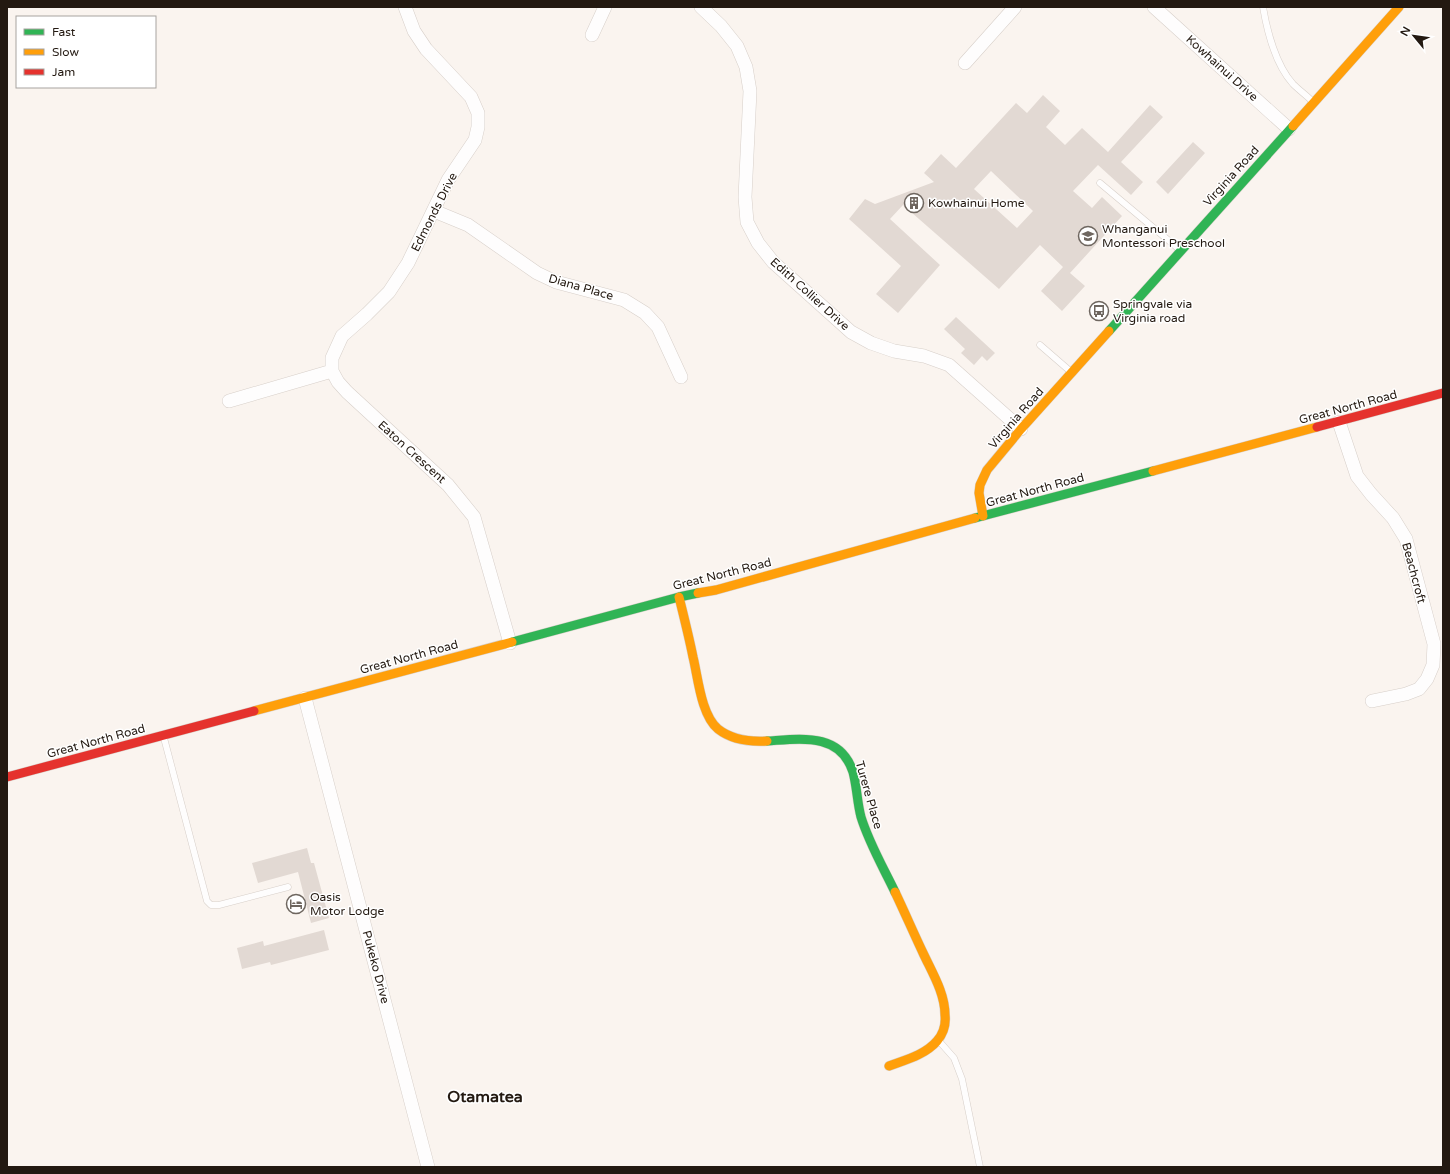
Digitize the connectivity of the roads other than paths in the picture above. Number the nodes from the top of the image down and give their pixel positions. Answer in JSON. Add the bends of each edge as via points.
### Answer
{"nodes":[{"id":1,"x":405,"y":7,"type":"edge"},
{"id":2,"x":605,"y":7,"type":"edge"},
{"id":3,"x":701,"y":7,"type":"edge"},
{"id":4,"x":1015,"y":7,"type":"edge"},
{"id":5,"x":1154,"y":7,"type":"edge"},
{"id":6,"x":1264,"y":7,"type":"edge"},
{"id":7,"x":1399,"y":7,"type":"edge"},
{"id":8,"x":592,"y":36,"type":"dead end"},
{"id":9,"x":965,"y":63,"type":"dead end"},
{"id":10,"x":1313,"y":102,"type":"junction"},
{"id":11,"x":1290,"y":129,"type":"junction"},
{"id":12,"x":1100,"y":183,"type":"dead end"},
{"id":13,"x":434,"y":210,"type":"junction"},
{"id":14,"x":1180,"y":250,"type":"junction"},
{"id":15,"x":1040,"y":345,"type":"dead end"},
{"id":16,"x":332,"y":371,"type":"junction"},
{"id":17,"x":1071,"y":372,"type":"junction"},
{"id":18,"x":682,"y":377,"type":"dead end"},
{"id":19,"x":1443,"y":393,"type":"edge"},
{"id":20,"x":229,"y":401,"type":"dead end"},
{"id":21,"x":1339,"y":422,"type":"junction"},
{"id":22,"x":1021,"y":429,"type":"junction"},
{"id":23,"x":982,"y":516,"type":"junction"},
{"id":24,"x":679,"y":597,"type":"junction"},
{"id":25,"x":510,"y":643,"type":"junction"},
{"id":26,"x":305,"y":698,"type":"junction"},
{"id":27,"x":1372,"y":701,"type":"dead end"},
{"id":28,"x":163,"y":736,"type":"junction"},
{"id":29,"x":7,"y":777,"type":"edge"},
{"id":30,"x":288,"y":887,"type":"dead end"},
{"id":31,"x":938,"y":1040,"type":"junction"},
{"id":32,"x":889,"y":1066,"type":"dead end"},
{"id":33,"x":428,"y":1167,"type":"edge"},
{"id":34,"x":980,"y":1167,"type":"edge"}],
"edges":[{"from":1,"to":13,"type":"street","name":"Edmonds Drive","via":[[414,31],[426,49],[472,97],[478,113],[475,140],[448,180]]},
{"from":2,"to":8,"type":"street"},
{"from":3,"to":22,"type":"street","name":"Edith Collier Drive","via":[[737,46],[746,67],[750,91],[745,198],[747,222],[758,243],[773,262],[852,332],[871,343],[894,351],[924,356],[948,365]]},
{"from":4,"to":9,"type":"street"},
{"from":5,"to":11,"type":"street","name":"Kowhainui Drive"},
{"from":6,"to":10,"type":"lane","via":[[1279,62],[1293,83]]},
{"from":7,"to":10,"type":"main road","name":"Virginia Road"},
{"from":10,"to":11,"type":"main road","name":"Virginia Road"},
{"from":11,"to":14,"type":"main road","name":"Virginia Road"},
{"from":12,"to":14,"type":"lane"},
{"from":13,"to":16,"type":"street","name":"Edmonds Drive","via":[[408,263],[389,292],[342,336],[332,358]]},
{"from":13,"to":18,"type":"street","name":"Diana Place","via":[[468,225],[537,273],[556,282],[624,300],[645,313],[658,327]]},
{"from":14,"to":17,"type":"main road","name":"Virginia Road"},
{"from":15,"to":17,"type":"lane"},
{"from":16,"to":20,"type":"street"},
{"from":16,"to":25,"type":"street","name":"Eaton Crescent","via":[[347,392],[448,485],[474,517]]},
{"from":17,"to":22,"type":"main road","name":"Virginia Road"},
{"from":19,"to":21,"type":"main road","name":"Great North Road"},
{"from":21,"to":23,"type":"main road","name":"Great North Road"},
{"from":21,"to":27,"type":"street","name":"Beachcroft","via":[[1357,476],[1393,518],[1406,540],[1434,644],[1433,665],[1428,678],[1419,689]]},
{"from":22,"to":23,"type":"main road","name":"Virginia Road","via":[[990,466],[980,485]]},
{"from":23,"to":24,"type":"main road","name":"Great North Road","via":[[716,590]]},
{"from":24,"to":25,"type":"main road","name":"Great North Road"},
{"from":24,"to":31,"type":"main road","name":"Turere Place","via":[[701,692],[708,714],[716,727],[729,737],[746,741],[821,741],[838,750],[851,766],[860,812],[869,838],[943,1000],[945,1024]]},
{"from":25,"to":26,"type":"main road","name":"Great North Road"},
{"from":26,"to":28,"type":"main road","name":"Great North Road"},
{"from":26,"to":33,"type":"street","name":"Pukeko Drive"},
{"from":28,"to":29,"type":"main road","name":"Great North Road"},
{"from":28,"to":30,"type":"lane","via":[[207,901],[211,905],[219,905]]},
{"from":31,"to":32,"type":"main road","via":[[918,1055]]},
{"from":31,"to":34,"type":"lane","via":[[954,1058],[962,1079]]}]}
